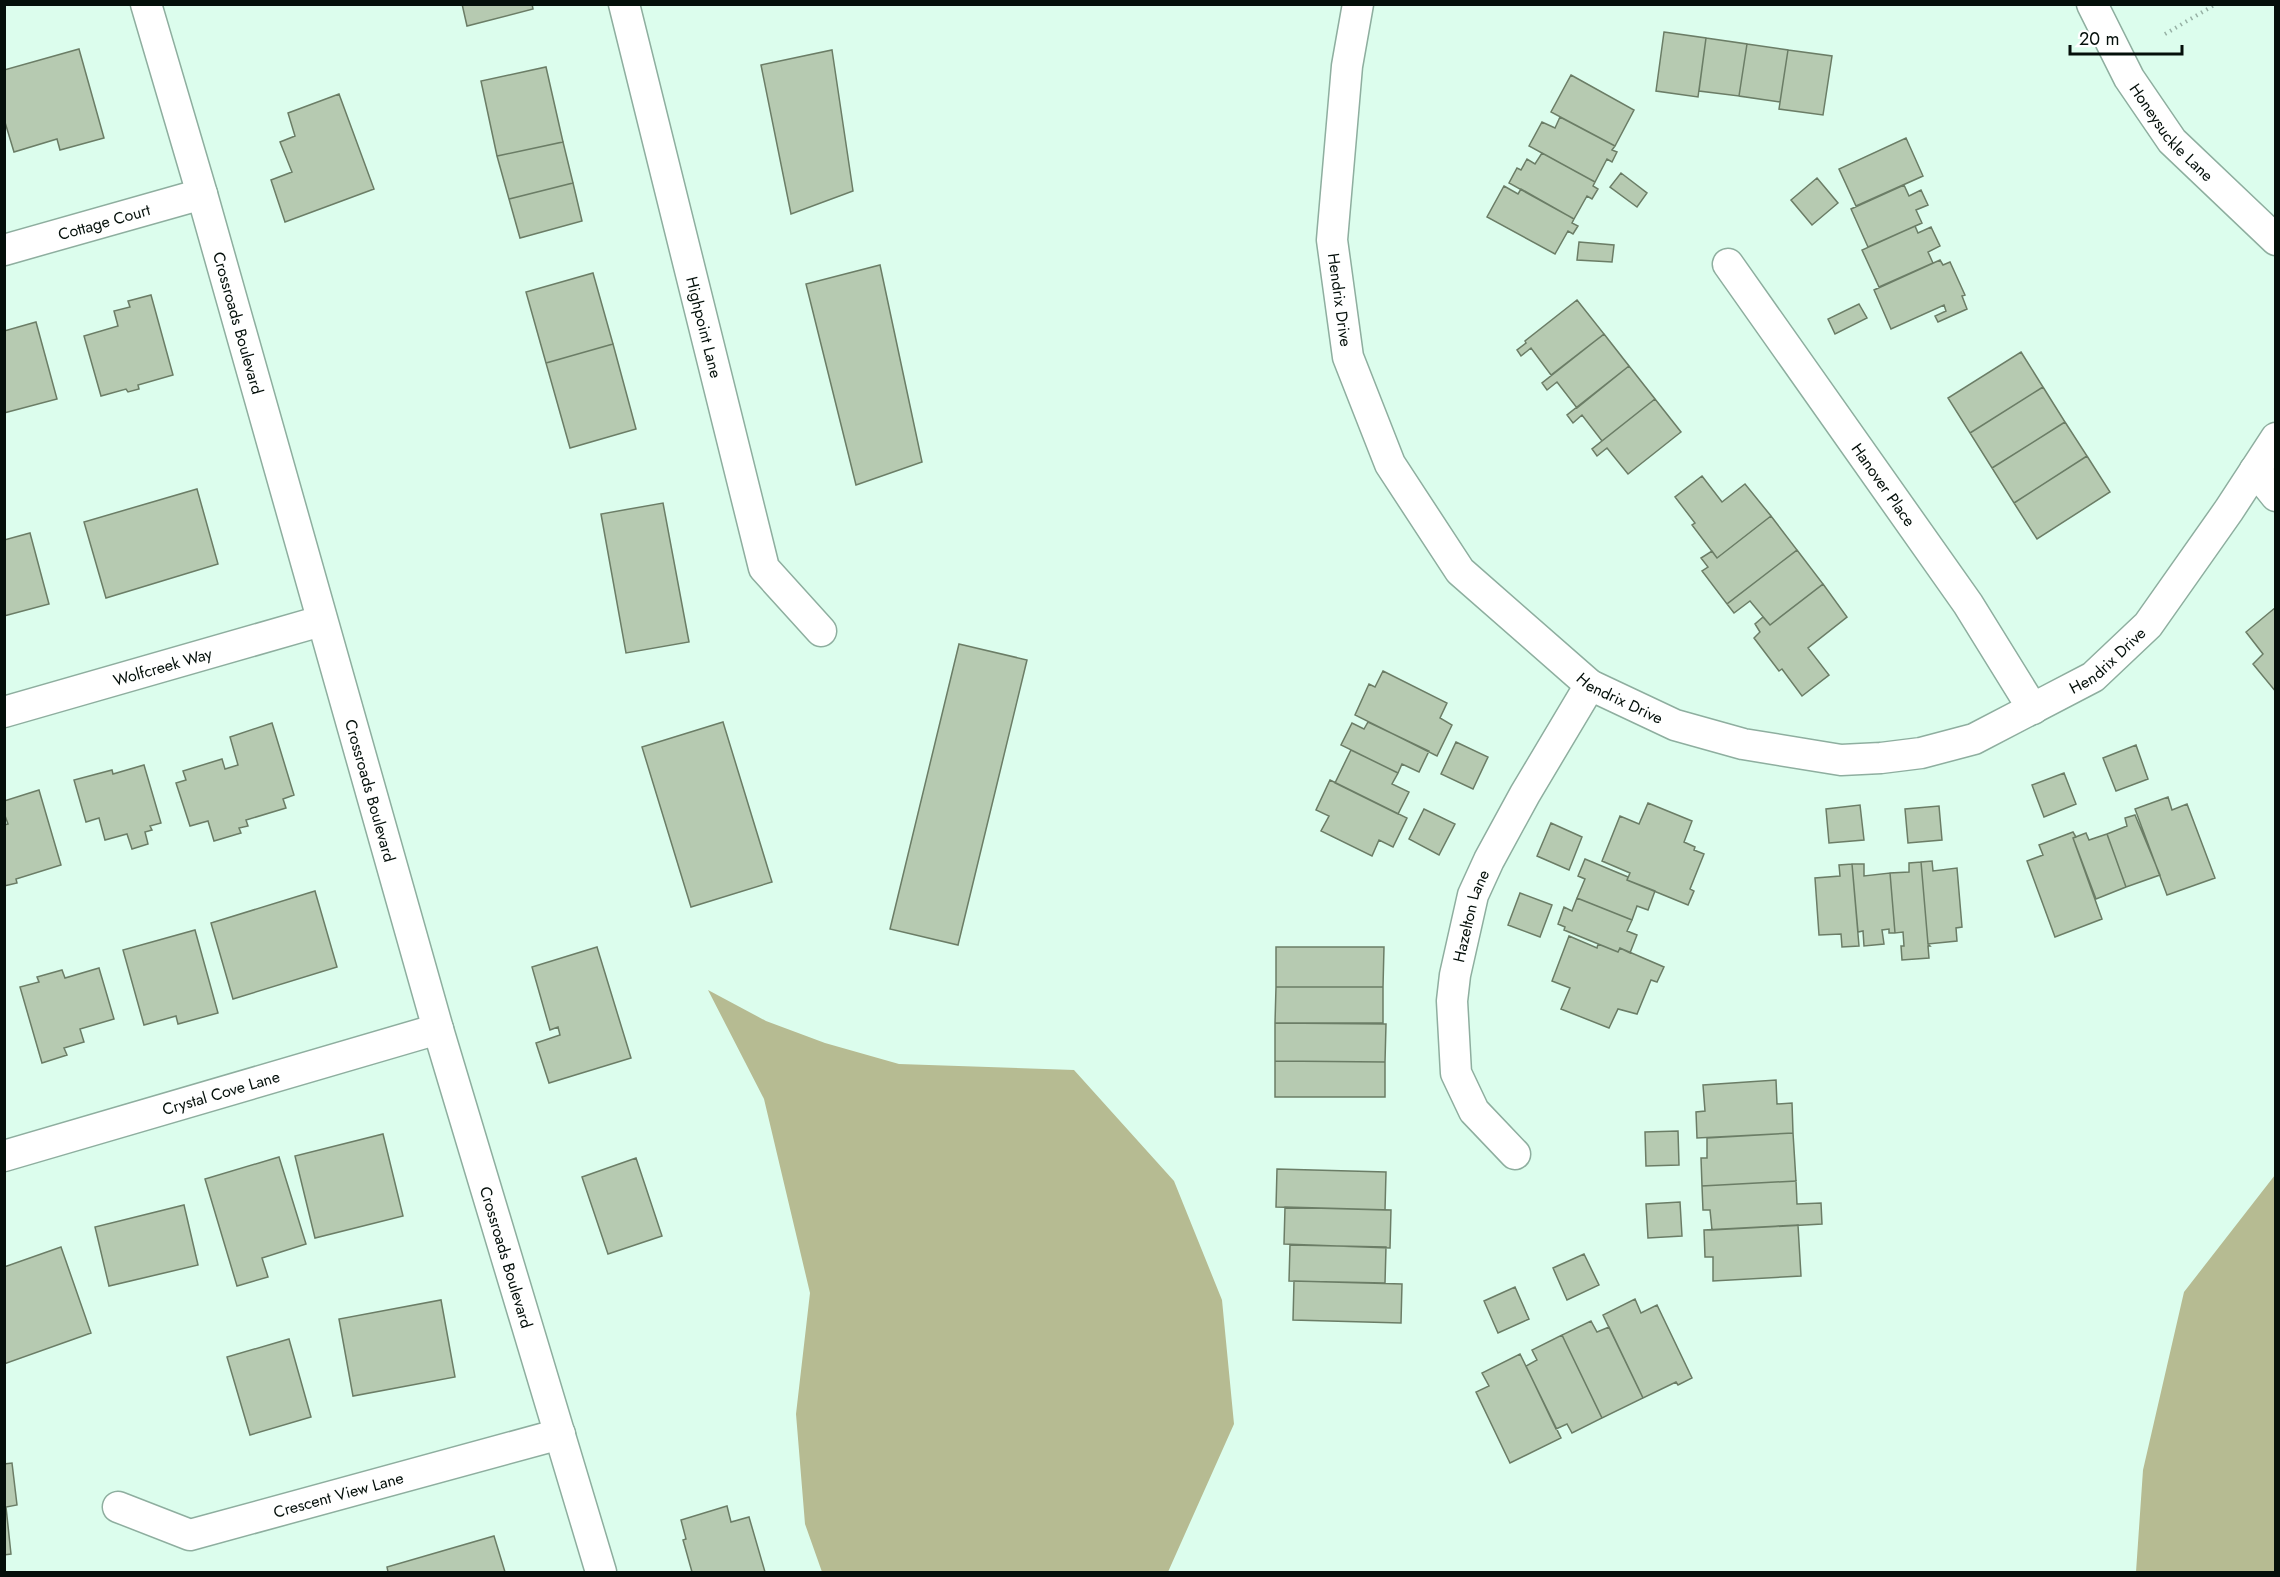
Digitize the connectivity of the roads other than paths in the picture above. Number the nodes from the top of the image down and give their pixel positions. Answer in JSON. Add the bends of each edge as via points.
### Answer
{"nodes":[{"id":1,"x":146,"y":4,"type":"edge"},
{"id":2,"x":624,"y":4,"type":"edge"},
{"id":3,"x":1358,"y":4,"type":"edge"},
{"id":4,"x":2092,"y":4,"type":"edge"},
{"id":5,"x":202,"y":194,"type":"junction"},
{"id":6,"x":2276,"y":240,"type":"edge"},
{"id":7,"x":4,"y":250,"type":"edge"},
{"id":8,"x":1728,"y":264,"type":"dead end"},
{"id":9,"x":2276,"y":438,"type":"edge"},
{"id":10,"x":2255,"y":470,"type":"junction"},
{"id":11,"x":2276,"y":496,"type":"edge"},
{"id":12,"x":321,"y":621,"type":"junction"},
{"id":13,"x":821,"y":631,"type":"dead end"},
{"id":14,"x":1590,"y":685,"type":"junction"},
{"id":15,"x":2033,"y":709,"type":"junction"},
{"id":16,"x":4,"y":712,"type":"edge"},
{"id":17,"x":438,"y":1029,"type":"junction"},
{"id":18,"x":1515,"y":1154,"type":"dead end"},
{"id":19,"x":4,"y":1156,"type":"edge"},
{"id":20,"x":560,"y":1434,"type":"junction"},
{"id":21,"x":118,"y":1508,"type":"dead end"},
{"id":22,"x":601,"y":1572,"type":"edge"}],
"edges":[{"from":1,"to":5,"type":"street","name":"Crossroads Boulevard"},
{"from":2,"to":13,"type":"street","name":"Highpoint Lane","via":[[764,568]]},
{"from":3,"to":14,"type":"street","name":"Hendrix Drive","via":[[1347,66],[1332,240],[1348,357],[1390,464],[1460,571]]},
{"from":4,"to":6,"type":"street","name":"Honeysuckle Lane","via":[[2129,78],[2172,141]]},
{"from":5,"to":7,"type":"street","name":"Cottage Court"},
{"from":5,"to":12,"type":"street","name":"Crossroads Boulevard"},
{"from":8,"to":15,"type":"street","name":"Hanover Place","via":[[1968,604]]},
{"from":9,"to":10,"type":"street","name":"Hendrix Drive"},
{"from":10,"to":11,"type":"street"},
{"from":10,"to":15,"type":"street","name":"Hendrix Drive","via":[[2148,625],[2093,677]]},
{"from":12,"to":16,"type":"street","name":"Wolfcreek Way"},
{"from":12,"to":17,"type":"street","name":"Crossroads Boulevard"},
{"from":14,"to":15,"type":"street","name":"Hendrix Drive","via":[[1675,725],[1743,744],[1841,760],[1921,753],[1974,738]]},
{"from":14,"to":18,"type":"street","name":"Hazelton Lane","via":[[1525,794],[1473,894],[1455,975],[1452,1001],[1456,1073],[1474,1112]]},
{"from":17,"to":19,"type":"street","name":"Crystal Cove Lane"},
{"from":17,"to":20,"type":"street","name":"Crossroads Boulevard"},
{"from":20,"to":21,"type":"street","name":"Crescent View Lane","via":[[190,1534]]},
{"from":20,"to":22,"type":"street","name":"Crossroads Boulevard"}]}
